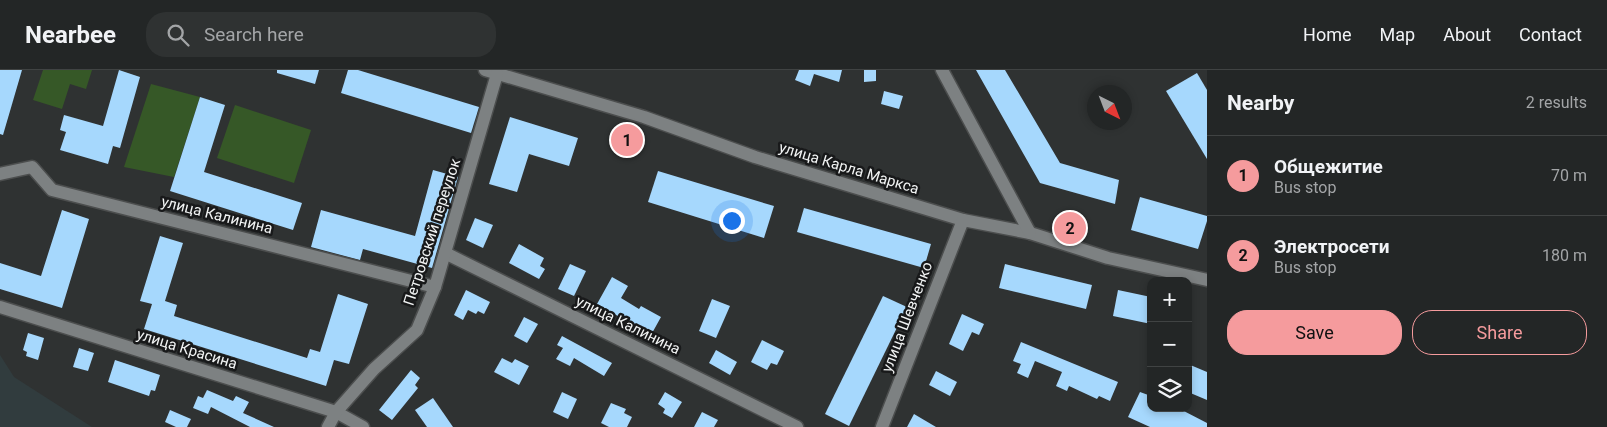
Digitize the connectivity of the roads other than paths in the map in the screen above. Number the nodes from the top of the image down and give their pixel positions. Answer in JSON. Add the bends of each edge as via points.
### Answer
{"nodes":[{"id":1,"x":942,"y":70,"type":"edge"},
{"id":2,"x":491,"y":72,"type":"edge"},
{"id":3,"x":0,"y":174,"type":"edge"},
{"id":4,"x":963,"y":220,"type":"junction"},
{"id":5,"x":1030,"y":233,"type":"junction"},
{"id":6,"x":445,"y":253,"type":"junction"},
{"id":7,"x":1207,"y":280,"type":"edge"},
{"id":8,"x":435,"y":287,"type":"junction"},
{"id":9,"x":0,"y":307,"type":"edge"},
{"id":10,"x":336,"y":412,"type":"junction"},
{"id":11,"x":328,"y":427,"type":"edge"},
{"id":12,"x":363,"y":427,"type":"edge"},
{"id":13,"x":797,"y":427,"type":"edge"},
{"id":14,"x":882,"y":427,"type":"edge"}],
"edges":[{"from":1,"to":5,"type":"street"},
{"from":2,"to":4,"type":"street","name":"улица Карла Маркса","via":[[644,117],[755,157]]},
{"from":2,"to":6,"type":"street","name":"Петровский переулок"},
{"from":3,"to":8,"type":"street","name":"улица Калинина","via":[[32,167],[52,190]]},
{"from":4,"to":5,"type":"street","name":"улица Карла Маркса"},
{"from":4,"to":14,"type":"street","name":"улица Шевченко"},
{"from":5,"to":7,"type":"street","name":"улица Карла Маркса","via":[[1108,258]]},
{"from":6,"to":8,"type":"street","name":"Петровский переулок"},
{"from":6,"to":13,"type":"street","name":"улица Калинина"},
{"from":8,"to":10,"type":"street","name":"Петровский переулок","via":[[417,330],[374,369]]},
{"from":9,"to":10,"type":"street","name":"улица Красина"},
{"from":10,"to":11,"type":"street","name":"Петровский переулок"},
{"from":10,"to":12,"type":"street","name":"улица Красина"}]}
